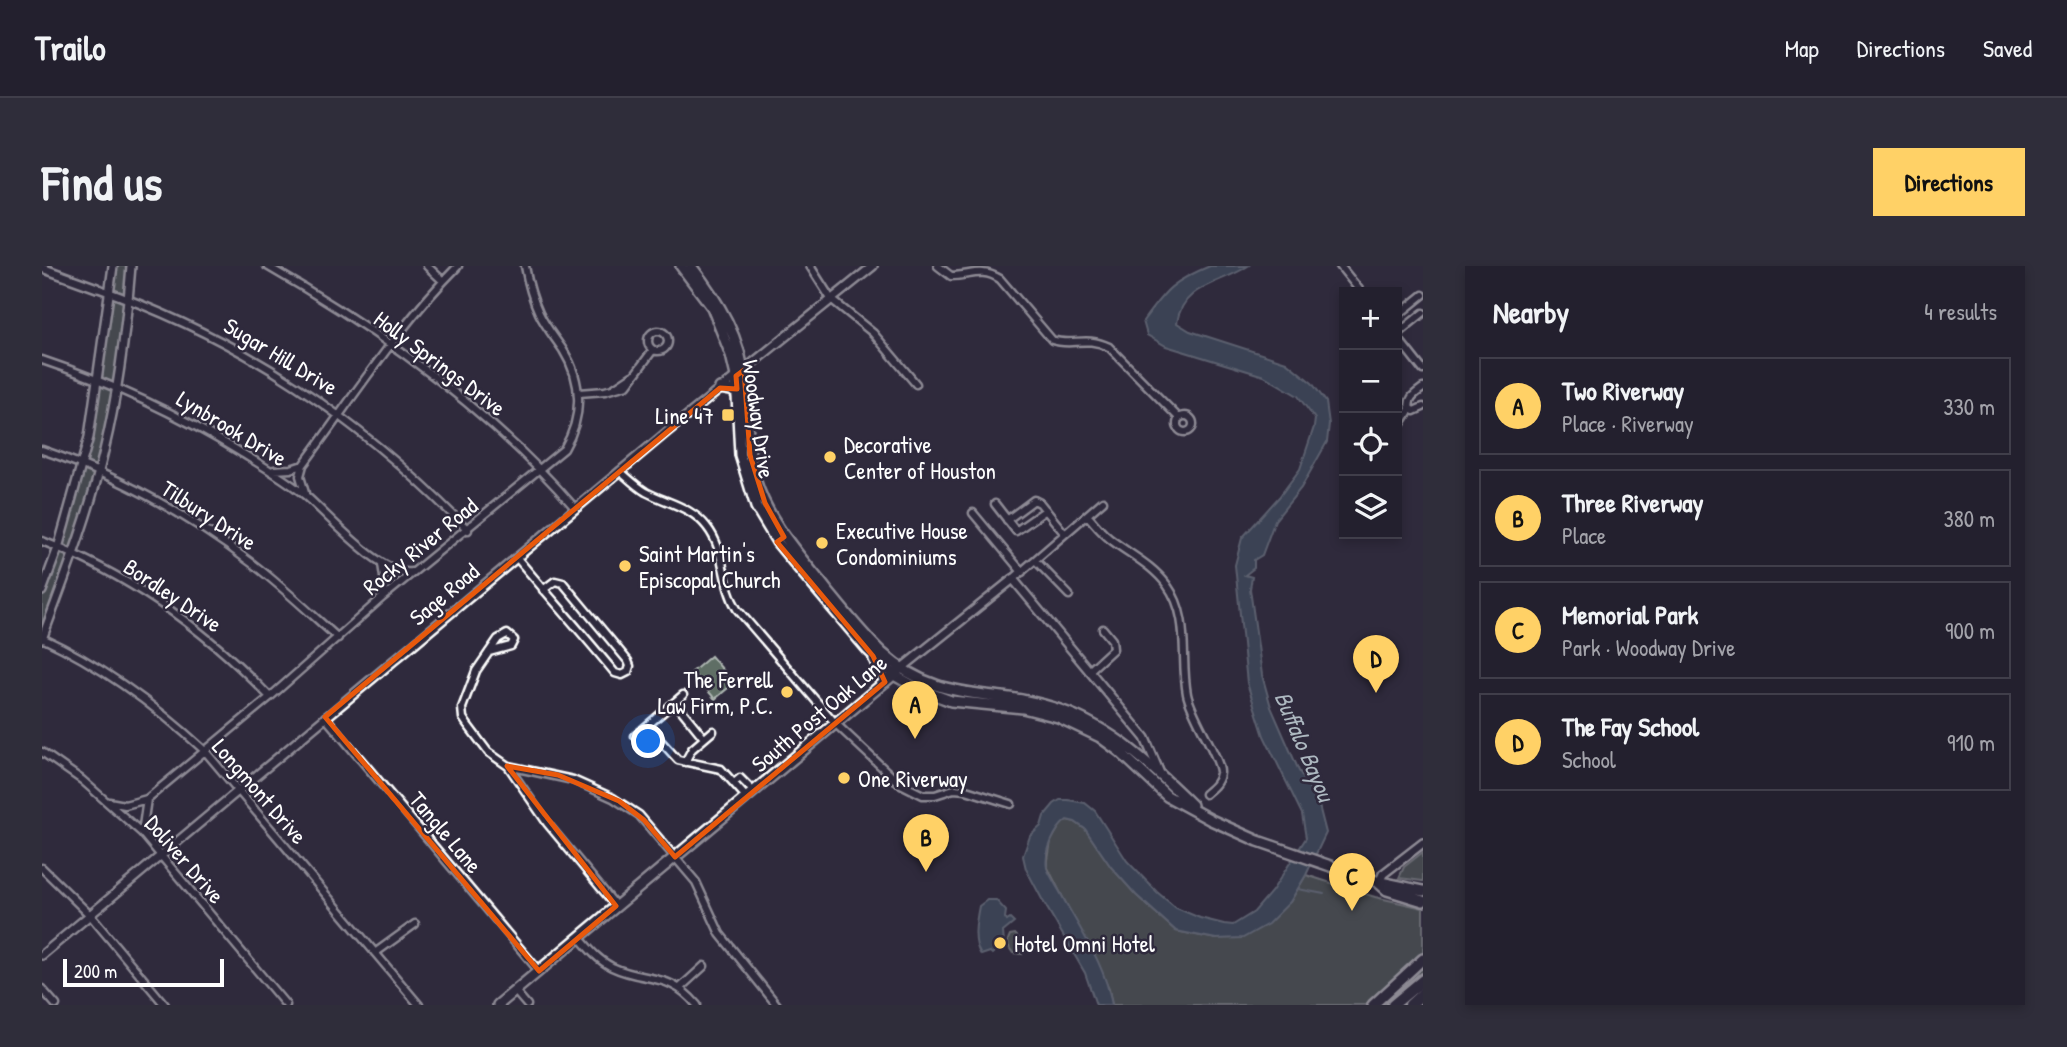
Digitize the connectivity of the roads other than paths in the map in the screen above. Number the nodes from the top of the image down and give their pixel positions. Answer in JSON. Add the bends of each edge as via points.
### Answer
{"nodes":[{"id":1,"x":113,"y":266,"type":"edge"},
{"id":2,"x":131,"y":266,"type":"edge"},
{"id":3,"x":267,"y":266,"type":"edge"},
{"id":4,"x":428,"y":266,"type":"edge"},
{"id":5,"x":458,"y":266,"type":"edge"},
{"id":6,"x":525,"y":266,"type":"edge"},
{"id":7,"x":681,"y":266,"type":"edge"},
{"id":8,"x":691,"y":266,"type":"edge"},
{"id":9,"x":810,"y":266,"type":"edge"},
{"id":10,"x":873,"y":266,"type":"edge"},
{"id":11,"x":938,"y":266,"type":"edge"},
{"id":12,"x":1340,"y":266,"type":"edge"},
{"id":13,"x":42,"y":268,"type":"edge"},
{"id":14,"x":443,"y":281,"type":"junction"},
{"id":15,"x":1357,"y":287,"type":"edge"},
{"id":16,"x":97,"y":288,"type":"joint"},
{"id":17,"x":110,"y":292,"type":"junction"},
{"id":18,"x":1423,"y":295,"type":"edge"},
{"id":19,"x":128,"y":298,"type":"junction"},
{"id":20,"x":831,"y":299,"type":"junction"},
{"id":21,"x":715,"y":305,"type":"junction"},
{"id":22,"x":1402,"y":312,"type":"edge"},
{"id":23,"x":1423,"y":313,"type":"edge"},
{"id":24,"x":1402,"y":331,"type":"edge"},
{"id":25,"x":1402,"y":342,"type":"edge"},
{"id":26,"x":391,"y":346,"type":"junction"},
{"id":27,"x":653,"y":350,"type":"dead end"},
{"id":28,"x":42,"y":360,"type":"edge"},
{"id":29,"x":1423,"y":370,"type":"edge"},
{"id":30,"x":740,"y":373,"type":"junction"},
{"id":31,"x":99,"y":380,"type":"junction"},
{"id":32,"x":915,"y":384,"type":"dead end"},
{"id":33,"x":118,"y":387,"type":"junction"},
{"id":34,"x":1423,"y":387,"type":"edge"},
{"id":35,"x":720,"y":388,"type":"junction"},
{"id":36,"x":579,"y":393,"type":"junction"},
{"id":37,"x":737,"y":394,"type":"junction"},
{"id":38,"x":1423,"y":407,"type":"edge"},
{"id":39,"x":1410,"y":409,"type":"junction"},
{"id":40,"x":340,"y":415,"type":"junction"},
{"id":41,"x":1179,"y":418,"type":"dead end"},
{"id":42,"x":1402,"y":422,"type":"edge"},
{"id":43,"x":42,"y":450,"type":"edge"},
{"id":44,"x":82,"y":464,"type":"junction"},
{"id":45,"x":303,"y":465,"type":"junction"},
{"id":46,"x":269,"y":469,"type":"junction"},
{"id":47,"x":541,"y":470,"type":"junction"},
{"id":48,"x":99,"y":471,"type":"junction"},
{"id":49,"x":621,"y":471,"type":"junction"},
{"id":50,"x":305,"y":495,"type":"junction"},
{"id":51,"x":1103,"y":501,"type":"dead end"},
{"id":52,"x":995,"y":504,"type":"dead end"},
{"id":53,"x":575,"y":509,"type":"junction"},
{"id":54,"x":1046,"y":510,"type":"junction"},
{"id":55,"x":973,"y":513,"type":"dead end"},
{"id":56,"x":1088,"y":516,"type":"junction"},
{"id":57,"x":1007,"y":520,"type":"junction"},
{"id":58,"x":468,"y":530,"type":"junction"},
{"id":59,"x":1065,"y":534,"type":"junction"},
{"id":60,"x":781,"y":539,"type":"junction"},
{"id":61,"x":42,"y":541,"type":"edge"},
{"id":62,"x":58,"y":548,"type":"junction"},
{"id":63,"x":74,"y":554,"type":"junction"},
{"id":64,"x":517,"y":558,"type":"junction"},
{"id":65,"x":1035,"y":561,"type":"junction"},
{"id":66,"x":382,"y":564,"type":"junction"},
{"id":67,"x":414,"y":572,"type":"junction"},
{"id":68,"x":1022,"y":572,"type":"junction"},
{"id":69,"x":1013,"y":579,"type":"junction"},
{"id":70,"x":543,"y":590,"type":"junction"},
{"id":71,"x":42,"y":591,"type":"edge"},
{"id":72,"x":1069,"y":595,"type":"dead end"},
{"id":73,"x":383,"y":597,"type":"junction"},
{"id":74,"x":836,"y":607,"type":"junction"},
{"id":75,"x":596,"y":622,"type":"junction"},
{"id":76,"x":1103,"y":629,"type":"dead end"},
{"id":77,"x":583,"y":634,"type":"junction"},
{"id":78,"x":42,"y":638,"type":"edge"},
{"id":79,"x":338,"y":638,"type":"junction"},
{"id":80,"x":489,"y":652,"type":"dead end"},
{"id":81,"x":873,"y":656,"type":"junction"},
{"id":82,"x":902,"y":668,"type":"junction"},
{"id":83,"x":1088,"y":671,"type":"junction"},
{"id":84,"x":894,"y":675,"type":"junction"},
{"id":85,"x":885,"y":682,"type":"junction"},
{"id":86,"x":683,"y":695,"type":"dead end"},
{"id":87,"x":270,"y":697,"type":"junction"},
{"id":88,"x":675,"y":702,"type":"junction"},
{"id":89,"x":996,"y":702,"type":"junction"},
{"id":90,"x":325,"y":717,"type":"junction"},
{"id":91,"x":836,"y":723,"type":"junction"},
{"id":92,"x":648,"y":726,"type":"junction"},
{"id":93,"x":713,"y":731,"type":"dead end"},
{"id":94,"x":1139,"y":733,"type":"junction"},
{"id":95,"x":635,"y":736,"type":"dead end"},
{"id":96,"x":704,"y":738,"type":"junction"},
{"id":97,"x":1116,"y":744,"type":"junction"},
{"id":98,"x":205,"y":751,"type":"junction"},
{"id":99,"x":42,"y":752,"type":"edge"},
{"id":100,"x":1134,"y":752,"type":"junction"},
{"id":101,"x":685,"y":762,"type":"junction"},
{"id":102,"x":508,"y":766,"type":"junction"},
{"id":103,"x":1163,"y":777,"type":"junction"},
{"id":104,"x":238,"y":790,"type":"junction"},
{"id":105,"x":1205,"y":794,"type":"dead end"},
{"id":106,"x":750,"y":795,"type":"junction"},
{"id":107,"x":147,"y":799,"type":"junction"},
{"id":108,"x":109,"y":802,"type":"junction"},
{"id":109,"x":1011,"y":804,"type":"dead end"},
{"id":110,"x":1200,"y":814,"type":"junction"},
{"id":111,"x":142,"y":833,"type":"junction"},
{"id":112,"x":1423,"y":842,"type":"edge"},
{"id":113,"x":160,"y":854,"type":"junction"},
{"id":114,"x":676,"y":857,"type":"junction"},
{"id":115,"x":42,"y":868,"type":"edge"},
{"id":116,"x":1380,"y":883,"type":"junction"},
{"id":117,"x":1422,"y":898,"type":"edge"},
{"id":118,"x":616,"y":906,"type":"junction"},
{"id":119,"x":90,"y":915,"type":"junction"},
{"id":120,"x":415,"y":924,"type":"dead end"},
{"id":121,"x":579,"y":937,"type":"junction"},
{"id":122,"x":42,"y":955,"type":"edge"},
{"id":123,"x":377,"y":955,"type":"junction"},
{"id":124,"x":1423,"y":959,"type":"edge"},
{"id":125,"x":704,"y":966,"type":"dead end"},
{"id":126,"x":539,"y":971,"type":"junction"},
{"id":127,"x":1423,"y":980,"type":"edge"},
{"id":128,"x":680,"y":988,"type":"junction"},
{"id":129,"x":42,"y":989,"type":"edge"},
{"id":130,"x":515,"y":991,"type":"junction"},
{"id":131,"x":1423,"y":993,"type":"edge"},
{"id":132,"x":56,"y":1005,"type":"edge"},
{"id":133,"x":164,"y":1005,"type":"edge"},
{"id":134,"x":286,"y":1005,"type":"edge"},
{"id":135,"x":419,"y":1005,"type":"edge"},
{"id":136,"x":498,"y":1005,"type":"edge"},
{"id":137,"x":527,"y":1005,"type":"edge"},
{"id":138,"x":697,"y":1005,"type":"edge"},
{"id":139,"x":777,"y":1005,"type":"edge"},
{"id":140,"x":1373,"y":1005,"type":"edge"},
{"id":141,"x":1393,"y":1005,"type":"edge"},
{"id":142,"x":1410,"y":1005,"type":"edge"}],
"edges":[{"from":1,"to":17,"type":"street"},
{"from":2,"to":19,"type":"street"},
{"from":3,"to":26,"type":"street","name":"Holly Springs Drive"},
{"from":4,"to":14,"type":"street"},
{"from":5,"to":14,"type":"street"},
{"from":6,"to":36,"type":"street","name":"Rocky River Road","via":[[533,299],[565,353]]},
{"from":7,"to":21,"type":"main road","name":"Woodway Drive"},
{"from":8,"to":21,"type":"main road","name":"Woodway Drive"},
{"from":9,"to":20,"type":"street"},
{"from":10,"to":20,"type":"street","name":"Sage Road"},
{"from":11,"to":41,"type":"street","via":[[951,276],[983,271],[1000,279],[1052,340],[1098,341],[1109,347]]},
{"from":12,"to":15,"type":"street"},
{"from":13,"to":16,"type":"street","name":"Sugar Hill Drive"},
{"from":14,"to":26,"type":"street"},
{"from":16,"to":17,"type":"street","name":"Sugar Hill Drive"},
{"from":17,"to":19,"type":"street","name":"Sugar Hill Drive"},
{"from":17,"to":31,"type":"street"},
{"from":18,"to":22,"type":"street"},
{"from":19,"to":33,"type":"street"},
{"from":19,"to":40,"type":"street","name":"Sugar Hill Drive","via":[[262,364]]},
{"from":20,"to":30,"type":"street","name":"Sage Road"},
{"from":20,"to":32,"type":"street","via":[[873,333]]},
{"from":21,"to":30,"type":"main road","name":"Woodway Drive"},
{"from":23,"to":24,"type":"street"},
{"from":25,"to":29,"type":"street"},
{"from":26,"to":40,"type":"street"},
{"from":26,"to":47,"type":"street","name":"Holly Springs Drive","via":[[470,403]]},
{"from":27,"to":36,"type":"street","via":[[627,385]]},
{"from":28,"to":31,"type":"street","name":"Lynbrook Drive"},
{"from":30,"to":35,"type":"street","name":"Sage Road"},
{"from":30,"to":37,"type":"main road","name":"Woodway Drive"},
{"from":30,"to":60,"type":"main road","name":"Woodway Drive","via":[[750,455]]},
{"from":31,"to":33,"type":"street","name":"Lynbrook Drive"},
{"from":31,"to":44,"type":"street"},
{"from":33,"to":46,"type":"street","name":"Lynbrook Drive","via":[[201,427]]},
{"from":33,"to":48,"type":"street"},
{"from":34,"to":39,"type":"street","via":[[1411,398]]},
{"from":35,"to":37,"type":"main road"},
{"from":35,"to":49,"type":"street","name":"Sage Road"},
{"from":36,"to":47,"type":"street","name":"Rocky River Road","via":[[570,439]]},
{"from":37,"to":60,"type":"main road","name":"Woodway Drive","via":[[740,455],[747,483],[756,507]]},
{"from":38,"to":39,"type":"street"},
{"from":39,"to":42,"type":"street"},
{"from":40,"to":45,"type":"street"},
{"from":40,"to":58,"type":"street","name":"Sugar Hill Drive","via":[[407,470]]},
{"from":43,"to":44,"type":"street","name":"Tilbury Drive"},
{"from":44,"to":48,"type":"street","name":"Tilbury Drive"},
{"from":44,"to":62,"type":"street"},
{"from":45,"to":46,"type":"street"},
{"from":45,"to":50,"type":"street","via":[[300,475]]},
{"from":46,"to":50,"type":"street","name":"Lynbrook Drive"},
{"from":47,"to":53,"type":"street","name":"Holly Springs Drive"},
{"from":47,"to":58,"type":"street","name":"Rocky River Road"},
{"from":48,"to":63,"type":"street"},
{"from":48,"to":79,"type":"street","name":"Tilbury Drive","via":[[216,537]]},
{"from":49,"to":53,"type":"street","name":"Sage Road"},
{"from":49,"to":91,"type":"street","via":[[635,486],[705,524],[716,541],[737,609]]},
{"from":50,"to":66,"type":"street","name":"Lynbrook Drive"},
{"from":51,"to":56,"type":"street"},
{"from":52,"to":57,"type":"street"},
{"from":53,"to":64,"type":"street","name":"Sage Road"},
{"from":54,"to":57,"type":"street","via":[[1032,500]]},
{"from":54,"to":57,"type":"street","via":[[1016,531]]},
{"from":54,"to":59,"type":"street"},
{"from":55,"to":68,"type":"street"},
{"from":56,"to":59,"type":"street"},
{"from":56,"to":105,"type":"street","via":[[1106,537],[1149,566],[1176,602],[1182,619],[1187,694],[1220,768],[1217,782]]},
{"from":58,"to":67,"type":"street","name":"Rocky River Road"},
{"from":59,"to":65,"type":"street"},
{"from":60,"to":74,"type":"main road","name":"Woodway Drive"},
{"from":61,"to":62,"type":"street","name":"Bordley Drive"},
{"from":62,"to":63,"type":"street","name":"Bordley Drive"},
{"from":62,"to":71,"type":"street"},
{"from":63,"to":78,"type":"street"},
{"from":63,"to":87,"type":"street","name":"Bordley Drive","via":[[184,619],[234,659]]},
{"from":64,"to":70,"type":"street"},
{"from":64,"to":90,"type":"street","name":"Sage Road"},
{"from":65,"to":68,"type":"street"},
{"from":65,"to":72,"type":"street"},
{"from":66,"to":67,"type":"street","name":"Lynbrook Drive"},
{"from":66,"to":73,"type":"street"},
{"from":67,"to":73,"type":"street","name":"Rocky River Road"},
{"from":68,"to":69,"type":"street"},
{"from":69,"to":82,"type":"street","name":"South Post Oak Lane"},
{"from":69,"to":83,"type":"street"},
{"from":70,"to":75,"type":"street","via":[[555,581],[562,582]]},
{"from":70,"to":77,"type":"street"},
{"from":73,"to":79,"type":"street","name":"Rocky River Road"},
{"from":74,"to":81,"type":"main road","name":"Woodway Drive"},
{"from":74,"to":82,"type":"main road","name":"Woodway Drive"},
{"from":75,"to":77,"type":"street"},
{"from":75,"to":77,"type":"street","via":[[628,661],[628,672],[617,674]]},
{"from":76,"to":83,"type":"street","via":[[1113,649]]},
{"from":78,"to":98,"type":"street","name":"Longmont Drive","via":[[130,688]]},
{"from":79,"to":87,"type":"street","name":"Rocky River Road"},
{"from":80,"to":102,"type":"street","via":[[475,671],[463,714],[488,752]]},
{"from":81,"to":84,"type":"main road","name":"Woodway Drive"},
{"from":81,"to":85,"type":"main road"},
{"from":82,"to":84,"type":"main road","name":"South Post Oak Lane"},
{"from":82,"to":89,"type":"main road","name":"Woodway Drive","via":[[926,682]]},
{"from":83,"to":94,"type":"street"},
{"from":84,"to":85,"type":"main road","name":"South Post Oak Lane"},
{"from":84,"to":89,"type":"main road","name":"Woodway Drive","via":[[951,701]]},
{"from":85,"to":91,"type":"main road","name":"South Post Oak Lane"},
{"from":86,"to":88,"type":"street"},
{"from":87,"to":98,"type":"street","name":"Rocky River Road"},
{"from":88,"to":92,"type":"street"},
{"from":88,"to":96,"type":"street"},
{"from":89,"to":97,"type":"main road","name":"Woodway Drive","via":[[1025,700],[1086,720]]},
{"from":90,"to":104,"type":"street","name":"Sage Road"},
{"from":90,"to":126,"type":"street","name":"Tangle Lane"},
{"from":91,"to":106,"type":"main road","name":"South Post Oak Lane"},
{"from":91,"to":109,"type":"street","via":[[911,791],[923,796],[966,790]]},
{"from":92,"to":95,"type":"street"},
{"from":92,"to":101,"type":"street"},
{"from":93,"to":96,"type":"street"},
{"from":94,"to":100,"type":"street","via":[[1144,748]]},
{"from":94,"to":103,"type":"street"},
{"from":96,"to":101,"type":"street"},
{"from":97,"to":100,"type":"main road","name":"Woodway Drive"},
{"from":97,"to":110,"type":"main road","name":"Woodway Drive","via":[[1167,796]]},
{"from":98,"to":104,"type":"street","name":"Longmont Drive"},
{"from":98,"to":107,"type":"street","name":"Rocky River Road"},
{"from":99,"to":108,"type":"street","name":"Doliver Drive"},
{"from":100,"to":103,"type":"main road","name":"Woodway Drive"},
{"from":101,"to":106,"type":"street","via":[[721,769],[734,783],[743,779]]},
{"from":102,"to":114,"type":"street","via":[[558,775],[619,801],[644,820]]},
{"from":102,"to":118,"type":"street"},
{"from":103,"to":110,"type":"main road","name":"Woodway Drive"},
{"from":104,"to":113,"type":"street","name":"Sage Road"},
{"from":104,"to":123,"type":"street","name":"Longmont Drive"},
{"from":106,"to":114,"type":"main road","name":"South Post Oak Lane"},
{"from":107,"to":108,"type":"street","via":[[125,805]]},
{"from":107,"to":111,"type":"street"},
{"from":108,"to":111,"type":"street","name":"Doliver Drive"},
{"from":110,"to":116,"type":"main road","name":"Woodway Drive","via":[[1258,841]]},
{"from":111,"to":113,"type":"street","name":"Doliver Drive"},
{"from":112,"to":116,"type":"street","via":[[1383,874]]},
{"from":113,"to":119,"type":"street","name":"Sage Road"},
{"from":113,"to":134,"type":"street","name":"Doliver Drive"},
{"from":114,"to":118,"type":"main road","name":"South Post Oak Lane"},
{"from":114,"to":139,"type":"street","via":[[702,891],[720,934]]},
{"from":115,"to":119,"type":"street"},
{"from":116,"to":117,"type":"main road","name":"Woodway Drive","via":[[1387,890]]},
{"from":118,"to":121,"type":"main road","name":"South Post Oak Lane"},
{"from":119,"to":122,"type":"street","name":"Sage Road"},
{"from":119,"to":133,"type":"street"},
{"from":120,"to":123,"type":"street"},
{"from":121,"to":126,"type":"main road","name":"South Post Oak Lane"},
{"from":121,"to":128,"type":"street","via":[[613,968]]},
{"from":123,"to":135,"type":"street","name":"Longmont Drive"},
{"from":124,"to":140,"type":"main road"},
{"from":125,"to":128,"type":"street"},
{"from":126,"to":130,"type":"main road","name":"South Post Oak Lane"},
{"from":127,"to":141,"type":"highway"},
{"from":128,"to":138,"type":"street"},
{"from":129,"to":132,"type":"street"},
{"from":130,"to":136,"type":"main road","name":"South Post Oak Lane"},
{"from":130,"to":137,"type":"street"},
{"from":131,"to":142,"type":"highway"}]}
